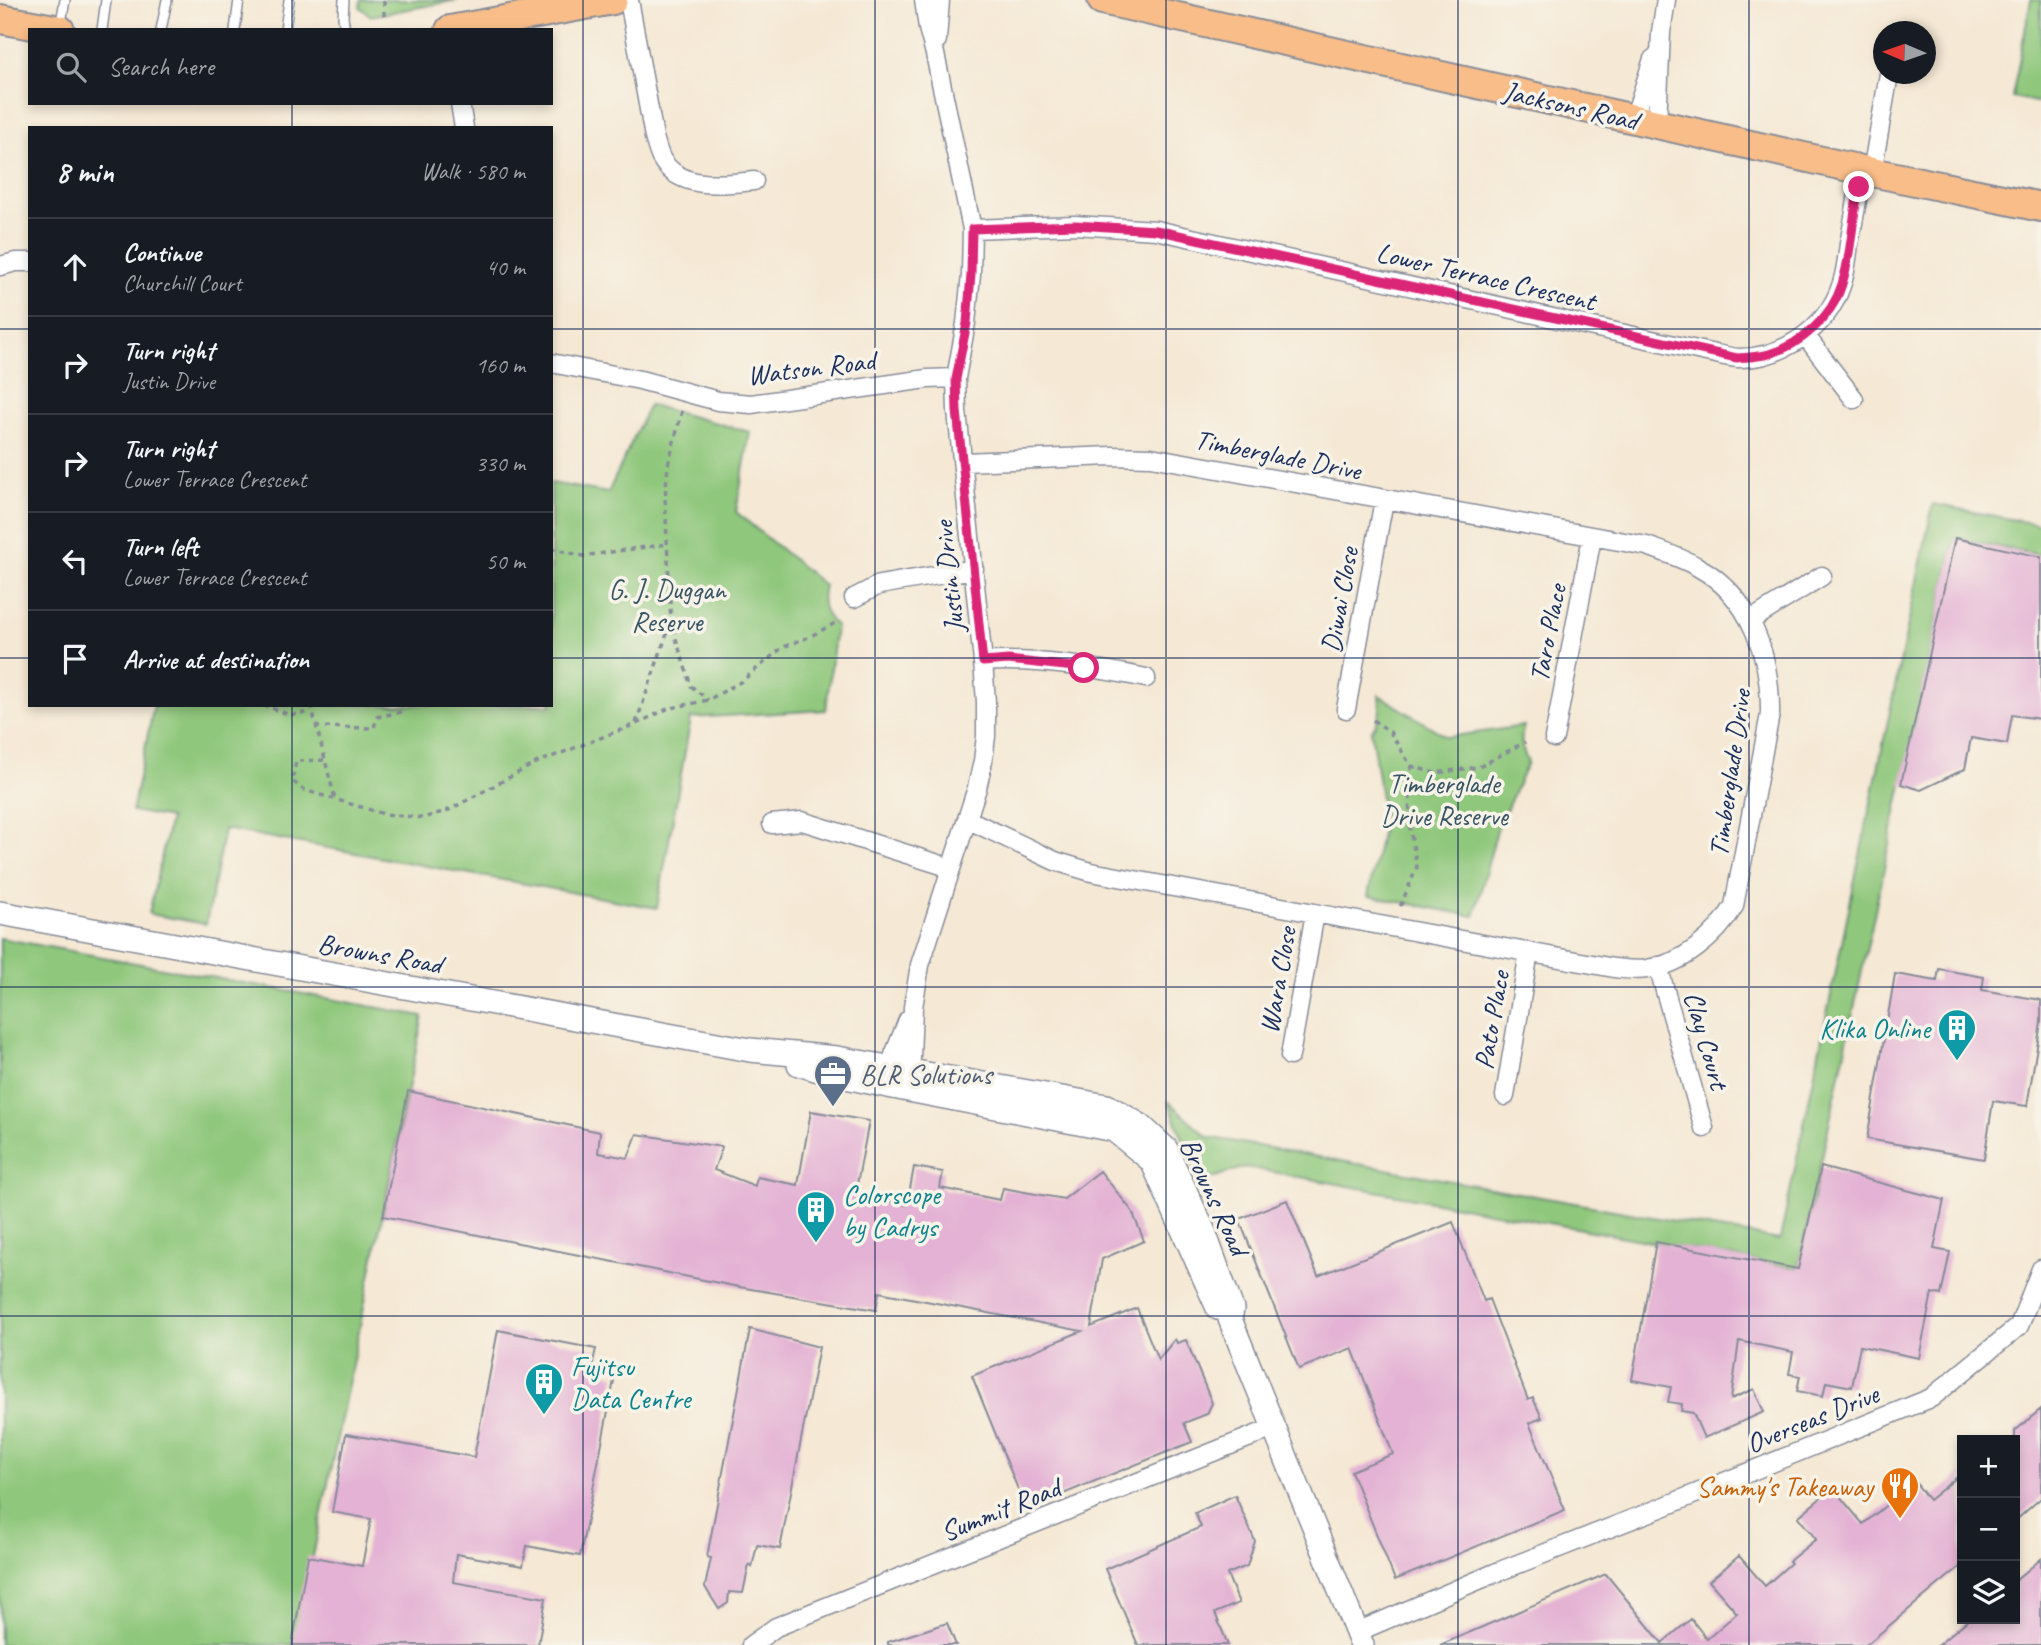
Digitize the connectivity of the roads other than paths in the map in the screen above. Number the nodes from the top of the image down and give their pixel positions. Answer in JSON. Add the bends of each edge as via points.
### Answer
{"nodes":[{"id":1,"x":65,"y":0,"type":"edge"},
{"id":2,"x":106,"y":0,"type":"edge"},
{"id":3,"x":167,"y":0,"type":"edge"},
{"id":4,"x":239,"y":0,"type":"edge"},
{"id":5,"x":289,"y":0,"type":"edge"},
{"id":6,"x":344,"y":0,"type":"edge"},
{"id":7,"x":614,"y":0,"type":"edge"},
{"id":8,"x":629,"y":0,"type":"edge"},
{"id":9,"x":924,"y":0,"type":"edge"},
{"id":10,"x":940,"y":0,"type":"edge"},
{"id":11,"x":1102,"y":0,"type":"edge"},
{"id":12,"x":1666,"y":0,"type":"edge"},
{"id":13,"x":0,"y":19,"type":"edge"},
{"id":14,"x":49,"y":28,"type":"edge"},
{"id":15,"x":60,"y":28,"type":"edge"},
{"id":16,"x":102,"y":28,"type":"edge"},
{"id":17,"x":161,"y":28,"type":"edge"},
{"id":18,"x":235,"y":28,"type":"edge"},
{"id":19,"x":285,"y":28,"type":"edge"},
{"id":20,"x":345,"y":28,"type":"edge"},
{"id":21,"x":461,"y":28,"type":"edge"},
{"id":22,"x":935,"y":54,"type":"junction"},
{"id":23,"x":1887,"y":84,"type":"edge"},
{"id":24,"x":460,"y":105,"type":"edge"},
{"id":25,"x":1645,"y":121,"type":"junction"},
{"id":26,"x":464,"y":126,"type":"edge"},
{"id":27,"x":1867,"y":171,"type":"junction"},
{"id":28,"x":754,"y":181,"type":"dead end"},
{"id":29,"x":2041,"y":207,"type":"edge"},
{"id":30,"x":972,"y":229,"type":"junction"},
{"id":31,"x":28,"y":262,"type":"edge"},
{"id":32,"x":0,"y":266,"type":"edge"},
{"id":33,"x":1805,"y":335,"type":"junction"},
{"id":34,"x":553,"y":363,"type":"edge"},
{"id":35,"x":956,"y":379,"type":"junction"},
{"id":36,"x":1854,"y":399,"type":"dead end"},
{"id":37,"x":963,"y":462,"type":"junction"},
{"id":38,"x":1384,"y":500,"type":"junction"},
{"id":39,"x":1592,"y":537,"type":"junction"},
{"id":40,"x":974,"y":569,"type":"junction"},
{"id":41,"x":1822,"y":576,"type":"dead end"},
{"id":42,"x":854,"y":598,"type":"dead end"},
{"id":43,"x":1751,"y":620,"type":"junction"},
{"id":44,"x":983,"y":662,"type":"junction"},
{"id":45,"x":1146,"y":678,"type":"dead end"},
{"id":46,"x":1346,"y":709,"type":"dead end"},
{"id":47,"x":1554,"y":738,"type":"dead end"},
{"id":48,"x":967,"y":819,"type":"junction"},
{"id":49,"x":772,"y":824,"type":"dead end"},
{"id":50,"x":951,"y":868,"type":"junction"},
{"id":51,"x":1314,"y":912,"type":"junction"},
{"id":52,"x":0,"y":913,"type":"edge"},
{"id":53,"x":1530,"y":952,"type":"junction"},
{"id":54,"x":1658,"y":967,"type":"junction"},
{"id":55,"x":1290,"y":1056,"type":"dead end"},
{"id":56,"x":898,"y":1079,"type":"junction"},
{"id":57,"x":1505,"y":1096,"type":"dead end"},
{"id":58,"x":1704,"y":1128,"type":"dead end"},
{"id":59,"x":2041,"y":1269,"type":"edge"},
{"id":60,"x":1273,"y":1428,"type":"junction"},
{"id":61,"x":1359,"y":1639,"type":"edge"},
{"id":62,"x":751,"y":1645,"type":"edge"}],
"edges":[{"from":1,"to":15,"type":"lane"},
{"from":2,"to":16,"type":"lane"},
{"from":3,"to":17,"type":"lane"},
{"from":4,"to":18,"type":"lane"},
{"from":5,"to":19,"type":"lane"},
{"from":6,"to":20,"type":"lane"},
{"from":7,"to":21,"type":"main road"},
{"from":8,"to":28,"type":"street","via":[[661,159],[692,181]]},
{"from":9,"to":22,"type":"street","name":"Justin Drive"},
{"from":10,"to":22,"type":"street","name":"Justin Drive"},
{"from":11,"to":25,"type":"main road","name":"Jacksons Road"},
{"from":12,"to":25,"type":"street"},
{"from":13,"to":14,"type":"main road"},
{"from":22,"to":30,"type":"street","name":"Justin Drive"},
{"from":23,"to":27,"type":"street","name":"Lower Terrace Crescent"},
{"from":24,"to":26,"type":"street"},
{"from":25,"to":27,"type":"main road","name":"Jacksons Road"},
{"from":27,"to":29,"type":"main road","name":"Jacksons Road"},
{"from":27,"to":33,"type":"street","name":"Lower Terrace Crescent","via":[[1842,284],[1830,309]]},
{"from":30,"to":33,"type":"street","name":"Lower Terrace Crescent","via":[[1075,225],[1156,230],[1737,358],[1769,354]]},
{"from":30,"to":35,"type":"street","name":"Justin Drive","via":[[967,323]]},
{"from":31,"to":32,"type":"street"},
{"from":33,"to":36,"type":"street"},
{"from":34,"to":35,"type":"street","name":"Watson Road","via":[[718,401],[751,404],[927,379]]},
{"from":35,"to":37,"type":"street","name":"Justin Drive"},
{"from":37,"to":38,"type":"street","name":"Timberglade Drive","via":[[1151,457]]},
{"from":37,"to":40,"type":"street","name":"Justin Drive"},
{"from":38,"to":39,"type":"street","name":"Timberglade Drive"},
{"from":38,"to":46,"type":"street","name":"Diwai Close"},
{"from":39,"to":43,"type":"street","name":"Timberglade Drive","via":[[1647,547],[1699,567],[1718,581]]},
{"from":39,"to":47,"type":"street","name":"Taro Place"},
{"from":40,"to":42,"type":"street","via":[[879,584]]},
{"from":40,"to":44,"type":"street","name":"Justin Drive"},
{"from":41,"to":43,"type":"street"},
{"from":43,"to":54,"type":"street","name":"Timberglade Drive","via":[[1766,665],[1770,715],[1737,895],[1728,917],[1709,937]]},
{"from":44,"to":45,"type":"street","via":[[1017,660]]},
{"from":44,"to":48,"type":"street","name":"Justin Drive","via":[[986,736]]},
{"from":48,"to":50,"type":"street","name":"Justin Drive"},
{"from":48,"to":51,"type":"street","name":"Timberglade Drive","via":[[1075,868]]},
{"from":49,"to":50,"type":"street","via":[[802,821]]},
{"from":50,"to":56,"type":"street","name":"Justin Drive","via":[[920,965]]},
{"from":51,"to":53,"type":"street","name":"Timberglade Drive"},
{"from":51,"to":55,"type":"street","name":"Wara Close"},
{"from":52,"to":56,"type":"street","name":"Browns Road","via":[[750,1050],[837,1058]]},
{"from":53,"to":54,"type":"street","name":"Timberglade Drive","via":[[1614,968]]},
{"from":53,"to":57,"type":"street","name":"Pato Place"},
{"from":54,"to":58,"type":"street","name":"Clay Court"},
{"from":56,"to":60,"type":"street","name":"Browns Road","via":[[1107,1107],[1141,1126],[1166,1149],[1213,1257],[1232,1309],[1230,1319]]},
{"from":59,"to":61,"type":"street","name":"Overseas Drive","via":[[2020,1326],[1931,1398],[1495,1573]]},
{"from":60,"to":61,"type":"street","name":"Browns Road"},
{"from":60,"to":62,"type":"street","name":"Summit Road","via":[[776,1627]]}]}
